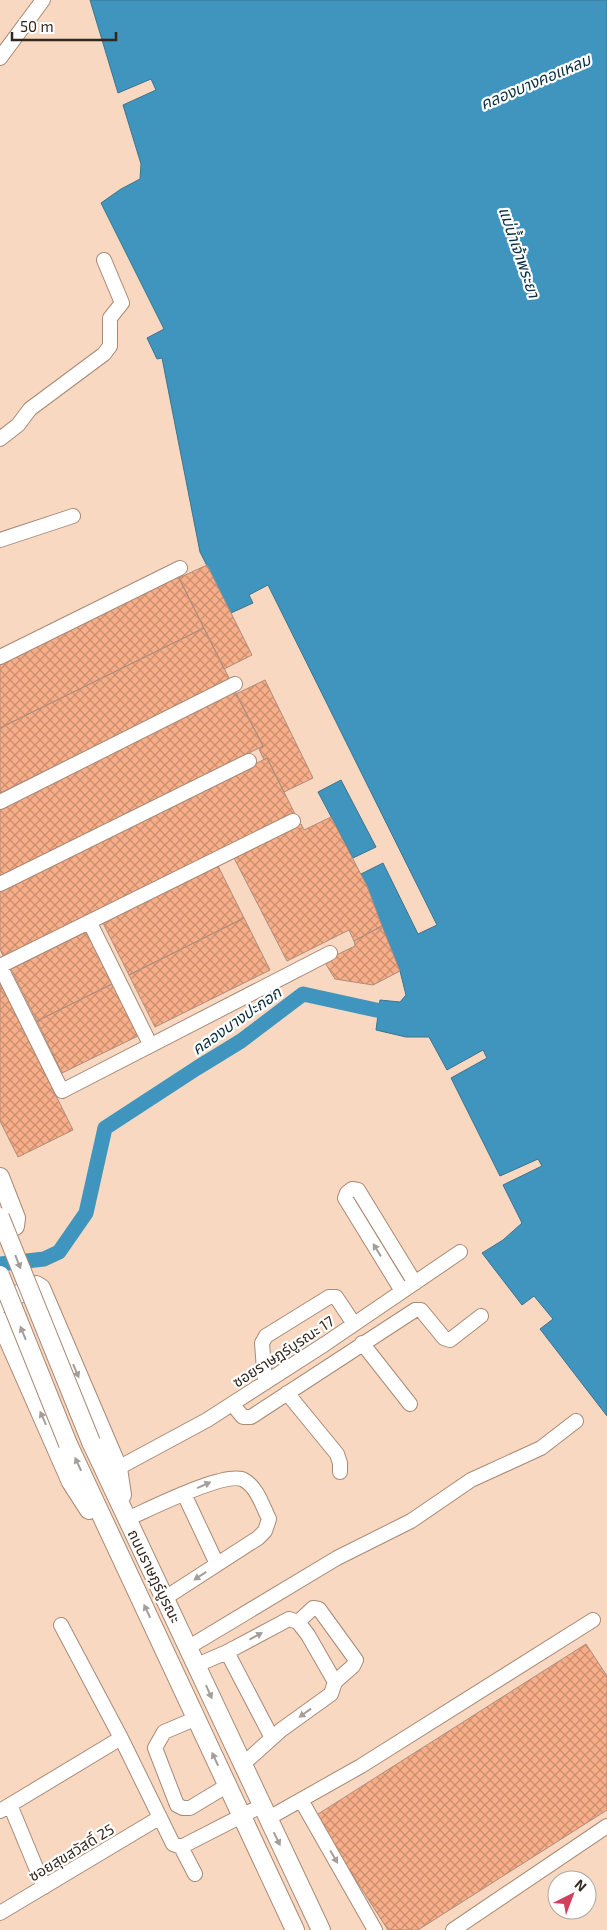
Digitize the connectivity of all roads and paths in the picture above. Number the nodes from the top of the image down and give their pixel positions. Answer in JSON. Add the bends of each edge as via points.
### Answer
{"nodes":[{"id":1,"x":43,"y":0,"type":"edge"},
{"id":2,"x":0,"y":58,"type":"edge"},
{"id":3,"x":104,"y":260,"type":"dead end"},
{"id":4,"x":0,"y":439,"type":"edge"},
{"id":5,"x":72,"y":516,"type":"dead end"},
{"id":6,"x":0,"y":540,"type":"edge"},
{"id":7,"x":180,"y":568,"type":"dead end"},
{"id":8,"x":0,"y":658,"type":"edge"},
{"id":9,"x":235,"y":684,"type":"dead end"},
{"id":10,"x":249,"y":760,"type":"dead end"},
{"id":11,"x":0,"y":802,"type":"edge"},
{"id":12,"x":293,"y":821,"type":"dead end"},
{"id":13,"x":0,"y":884,"type":"edge"},
{"id":14,"x":90,"y":923,"type":"junction"},
{"id":15,"x":330,"y":953,"type":"dead end"},
{"id":16,"x":150,"y":1044,"type":"junction"},
{"id":17,"x":0,"y":1177,"type":"edge"},
{"id":18,"x":0,"y":1217,"type":"edge"},
{"id":19,"x":0,"y":1233,"type":"edge"},
{"id":20,"x":460,"y":1252,"type":"dead end"},
{"id":21,"x":0,"y":1276,"type":"edge"},
{"id":22,"x":415,"y":1282,"type":"junction"},
{"id":23,"x":402,"y":1291,"type":"junction"},
{"id":24,"x":0,"y":1304,"type":"edge"},
{"id":25,"x":481,"y":1316,"type":"dead end"},
{"id":26,"x":0,"y":1321,"type":"edge"},
{"id":27,"x":354,"y":1324,"type":"junction"},
{"id":28,"x":362,"y":1343,"type":"junction"},
{"id":29,"x":265,"y":1383,"type":"junction"},
{"id":30,"x":287,"y":1393,"type":"junction"},
{"id":31,"x":232,"y":1404,"type":"junction"},
{"id":32,"x":410,"y":1404,"type":"dead end"},
{"id":33,"x":576,"y":1420,"type":"dead end"},
{"id":34,"x":118,"y":1468,"type":"junction"},
{"id":35,"x":340,"y":1472,"type":"dead end"},
{"id":36,"x":184,"y":1494,"type":"junction"},
{"id":37,"x":126,"y":1516,"type":"junction"},
{"id":38,"x":218,"y":1564,"type":"junction"},
{"id":39,"x":126,"y":1567,"type":"junction"},
{"id":40,"x":166,"y":1598,"type":"junction"},
{"id":41,"x":593,"y":1620,"type":"dead end"},
{"id":42,"x":298,"y":1622,"type":"junction"},
{"id":43,"x":61,"y":1625,"type":"dead end"},
{"id":44,"x":189,"y":1648,"type":"junction"},
{"id":45,"x":227,"y":1652,"type":"junction"},
{"id":46,"x":197,"y":1665,"type":"junction"},
{"id":47,"x":335,"y":1682,"type":"junction"},
{"id":48,"x":197,"y":1718,"type":"junction"},
{"id":49,"x":121,"y":1738,"type":"junction"},
{"id":50,"x":272,"y":1738,"type":"junction"},
{"id":51,"x":242,"y":1765,"type":"junction"},
{"id":52,"x":228,"y":1785,"type":"junction"},
{"id":53,"x":301,"y":1800,"type":"junction"},
{"id":54,"x":6,"y":1811,"type":"edge"},
{"id":55,"x":264,"y":1813,"type":"junction"},
{"id":56,"x":242,"y":1816,"type":"junction"},
{"id":57,"x":159,"y":1818,"type":"junction"},
{"id":58,"x":607,"y":1826,"type":"edge"},
{"id":59,"x":181,"y":1847,"type":"junction"},
{"id":60,"x":195,"y":1874,"type":"dead end"},
{"id":61,"x":44,"y":1887,"type":"junction"},
{"id":62,"x":0,"y":1913,"type":"edge"},
{"id":63,"x":295,"y":1930,"type":"edge"},
{"id":64,"x":321,"y":1930,"type":"edge"},
{"id":65,"x":375,"y":1930,"type":"edge"},
{"id":66,"x":453,"y":1930,"type":"edge"}],
"edges":[{"from":1,"to":2,"type":"street"},
{"from":3,"to":4,"type":"street","via":[[122,302],[110,318],[110,346],[104,354],[30,409],[18,425]]},
{"from":5,"to":6,"type":"street"},
{"from":7,"to":8,"type":"street"},
{"from":9,"to":11,"type":"street"},
{"from":10,"to":13,"type":"street"},
{"from":12,"to":14,"type":"street"},
{"from":14,"to":16,"type":"street"},
{"from":14,"to":16,"type":"street","via":[[0,966],[53,1073],[62,1091]]},
{"from":15,"to":16,"type":"street"},
{"from":17,"to":19,"type":"main road","via":[[16,1218],[15,1226]]},
{"from":18,"to":37,"type":"main road","name":"ถนนราษฎร์บูรณะ","one_way":true,"bridge":true,"via":[[91,1442]]},
{"from":20,"to":22,"type":"street","name":"ซอยราษฎร์บูรณะ 17"},
{"from":39,"to":21,"type":"main road","name":"ถนนราษฎร์บูรณะ","one_way":true,"bridge":true,"via":[[68,1444]]},
{"from":22,"to":23,"type":"street","name":"ซอยราษฎร์บูรณะ 17"},
{"from":23,"to":22,"type":"street","one_way":true,"via":[[345,1198],[352,1189],[358,1190]]},
{"from":23,"to":27,"type":"street","name":"ซอยราษฎร์บูรณะ 17"},
{"from":24,"to":34,"type":"main road","one_way":true,"via":[[36,1285],[41,1288]]},
{"from":25,"to":28,"type":"street","via":[[450,1340],[444,1338],[421,1310],[415,1310]]},
{"from":39,"to":26,"type":"main road","one_way":true,"via":[[71,1482]]},
{"from":27,"to":29,"type":"street","name":"ซอยราษฎร์บูรณะ 17"},
{"from":27,"to":29,"type":"street","via":[[336,1297],[329,1297],[266,1336],[262,1343]]},
{"from":28,"to":30,"type":"street"},
{"from":28,"to":32,"type":"street"},
{"from":29,"to":31,"type":"street","name":"ซอยราษฎร์บูรณะ 17"},
{"from":30,"to":31,"type":"street","via":[[251,1417],[243,1417]]},
{"from":30,"to":35,"type":"street","via":[[337,1454]]},
{"from":31,"to":34,"type":"street","name":"ซอยราษฎร์บูรณะ 17"},
{"from":33,"to":44,"type":"street","via":[[541,1448],[471,1480],[410,1521],[337,1558]]},
{"from":34,"to":37,"type":"main road"},
{"from":36,"to":37,"type":"street"},
{"from":36,"to":38,"type":"street"},
{"from":36,"to":38,"type":"street","one_way":true,"via":[[212,1482],[234,1478],[244,1480],[255,1492],[269,1519],[258,1538]]},
{"from":37,"to":40,"type":"main road","name":"ถนนราษฎร์บูรณะ"},
{"from":38,"to":40,"type":"street","one_way":true},
{"from":48,"to":39,"type":"main road","name":"ถนนราษฎร์บูรณะ","one_way":true},
{"from":40,"to":44,"type":"main road","name":"ถนนราษฎร์บูรณะ"},
{"from":41,"to":53,"type":"street","via":[[361,1766]]},
{"from":45,"to":42,"type":"street","one_way":true,"via":[[289,1619]]},
{"from":42,"to":47,"type":"street"},
{"from":42,"to":47,"type":"street","via":[[313,1608],[319,1609],[356,1660]]},
{"from":43,"to":49,"type":"street"},
{"from":44,"to":46,"type":"main road","name":"ถนนราษฎร์บูรณะ"},
{"from":45,"to":46,"type":"street"},
{"from":45,"to":50,"type":"street"},
{"from":46,"to":51,"type":"main road","name":"ถนนราษฎร์บูรณะ","one_way":true},
{"from":47,"to":50,"type":"street","one_way":true,"via":[[331,1694]]},
{"from":52,"to":48,"type":"main road","name":"ถนนราษฎร์บูรณะ","one_way":true},
{"from":48,"to":52,"type":"street","via":[[164,1732],[155,1748],[177,1805],[190,1808]]},
{"from":49,"to":54,"type":"street"},
{"from":49,"to":57,"type":"street"},
{"from":50,"to":51,"type":"street"},
{"from":51,"to":55,"type":"main road","name":"ถนนราษฎร์บูรณะ"},
{"from":52,"to":56,"type":"main road","name":"ถนนราษฎร์บูรณะ"},
{"from":53,"to":55,"type":"street"},
{"from":53,"to":65,"type":"street","one_way":true},
{"from":54,"to":61,"type":"street"},
{"from":55,"to":56,"type":"street"},
{"from":55,"to":64,"type":"main road","name":"ถนนราษฎร์บูรณะ","one_way":true},
{"from":56,"to":59,"type":"street"},
{"from":56,"to":63,"type":"main road","name":"ถนนราษฎร์บูรณะ"},
{"from":57,"to":59,"type":"street","via":[[173,1844]]},
{"from":57,"to":61,"type":"street","name":"ซอยสุขสวัสดิ์ 25"},
{"from":58,"to":66,"type":"street"},
{"from":59,"to":60,"type":"street"},
{"from":61,"to":62,"type":"street","name":"ซอยสุขสวัสดิ์ 25"}]}
